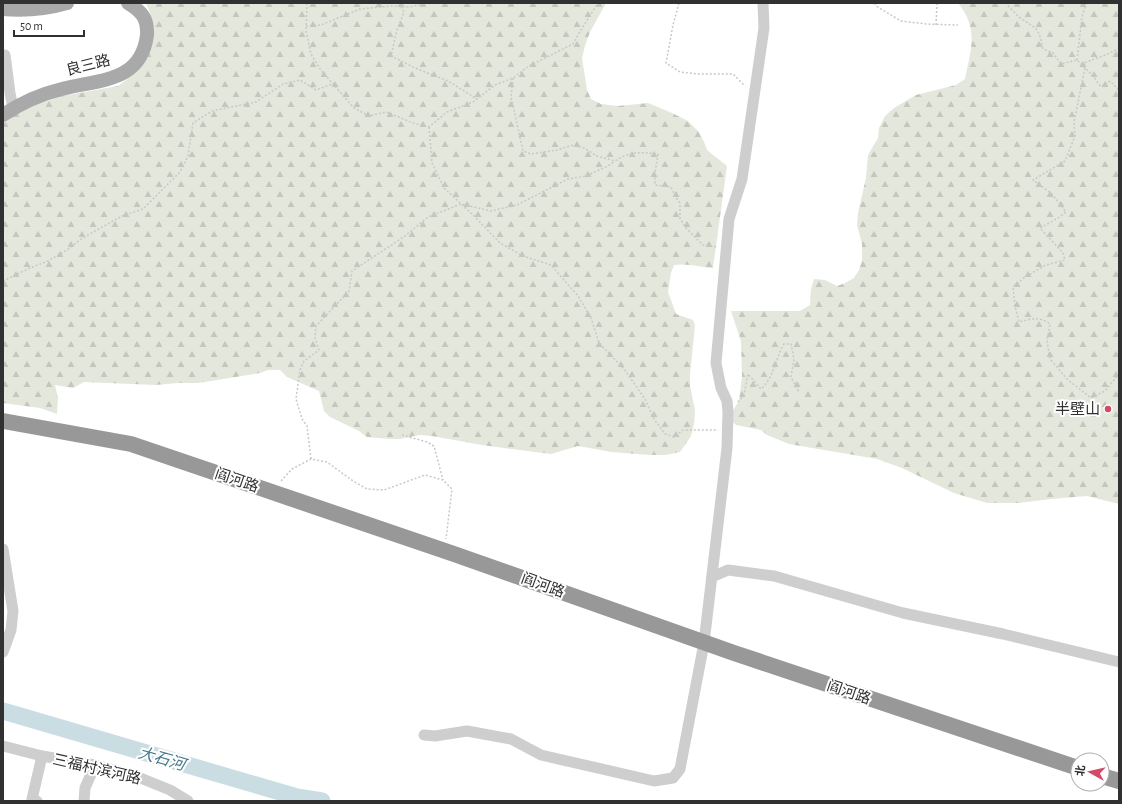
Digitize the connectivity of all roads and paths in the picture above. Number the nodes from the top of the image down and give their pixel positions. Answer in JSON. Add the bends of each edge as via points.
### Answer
{"nodes":[{"id":1,"x":67,"y":3,"type":"edge"},
{"id":2,"x":128,"y":3,"type":"edge"},
{"id":3,"x":307,"y":3,"type":"edge"},
{"id":4,"x":399,"y":3,"type":"edge"},
{"id":5,"x":426,"y":3,"type":"edge"},
{"id":6,"x":598,"y":3,"type":"edge"},
{"id":7,"x":679,"y":3,"type":"edge"},
{"id":8,"x":763,"y":3,"type":"edge"},
{"id":9,"x":875,"y":3,"type":"edge"},
{"id":10,"x":937,"y":3,"type":"edge"},
{"id":11,"x":1005,"y":3,"type":"edge"},
{"id":12,"x":1086,"y":3,"type":"edge"},
{"id":13,"x":402,"y":7,"type":"junction"},
{"id":14,"x":3,"y":9,"type":"edge"},
{"id":15,"x":936,"y":25,"type":"junction"},
{"id":16,"x":306,"y":26,"type":"junction"},
{"id":17,"x":958,"y":26,"type":"dead end"},
{"id":18,"x":1119,"y":48,"type":"edge"},
{"id":19,"x":5,"y":55,"type":"dead end"},
{"id":20,"x":1077,"y":60,"type":"junction"},
{"id":21,"x":1081,"y":64,"type":"junction"},
{"id":22,"x":1085,"y":68,"type":"junction"},
{"id":23,"x":513,"y":78,"type":"junction"},
{"id":24,"x":333,"y":84,"type":"junction"},
{"id":25,"x":1119,"y":90,"type":"edge"},
{"id":26,"x":754,"y":98,"type":"junction"},
{"id":27,"x":477,"y":99,"type":"junction"},
{"id":28,"x":8,"y":112,"type":"edge"},
{"id":29,"x":429,"y":127,"type":"junction"},
{"id":30,"x":615,"y":161,"type":"junction"},
{"id":31,"x":461,"y":204,"type":"junction"},
{"id":32,"x":726,"y":248,"type":"junction"},
{"id":33,"x":3,"y":281,"type":"edge"},
{"id":34,"x":1119,"y":374,"type":"edge"},
{"id":35,"x":799,"y":392,"type":"dead end"},
{"id":36,"x":728,"y":412,"type":"junction"},
{"id":37,"x":3,"y":421,"type":"edge"},
{"id":38,"x":728,"y":430,"type":"junction"},
{"id":39,"x":402,"y":435,"type":"dead end"},
{"id":40,"x":311,"y":459,"type":"junction"},
{"id":41,"x":443,"y":480,"type":"junction"},
{"id":42,"x":272,"y":492,"type":"junction"},
{"id":43,"x":3,"y":549,"type":"edge"},
{"id":44,"x":444,"y":551,"type":"junction"},
{"id":45,"x":712,"y":577,"type":"junction"},
{"id":46,"x":704,"y":643,"type":"junction"},
{"id":47,"x":3,"y":652,"type":"edge"},
{"id":48,"x":1119,"y":662,"type":"edge"},
{"id":49,"x":424,"y":735,"type":"dead end"},
{"id":50,"x":3,"y":746,"type":"edge"},
{"id":51,"x":42,"y":756,"type":"junction"},
{"id":52,"x":95,"y":765,"type":"junction"},
{"id":53,"x":1070,"y":765,"type":"edge"},
{"id":54,"x":37,"y":801,"type":"edge"},
{"id":55,"x":84,"y":801,"type":"edge"},
{"id":56,"x":188,"y":801,"type":"edge"}],
"edges":[{"from":1,"to":14,"type":"main road","via":[[30,10]]},
{"from":2,"to":28,"type":"main road","name":"良三路","via":[[145,18],[147,28],[144,51],[137,63],[124,73],[106,80],[36,97]]},
{"from":3,"to":16,"type":"path"},
{"from":4,"to":13,"type":"path"},
{"from":5,"to":13,"type":"path"},
{"from":6,"to":23,"type":"path","via":[[574,44],[529,66]]},
{"from":7,"to":26,"type":"path","via":[[666,62],[680,72],[733,74]]},
{"from":8,"to":26,"type":"street","via":[[764,28]]},
{"from":9,"to":15,"type":"path","via":[[901,21]]},
{"from":10,"to":15,"type":"path"},
{"from":11,"to":20,"type":"path","via":[[1034,26],[1040,35],[1043,49],[1053,53],[1061,64]]},
{"from":12,"to":20,"type":"path"},
{"from":13,"to":16,"type":"path","via":[[360,9],[321,25]]},
{"from":13,"to":27,"type":"path","via":[[404,12],[390,56],[448,81]]},
{"from":15,"to":17,"type":"path"},
{"from":16,"to":24,"type":"path","via":[[311,54]]},
{"from":18,"to":21,"type":"path"},
{"from":19,"to":28,"type":"street","via":[[10,93]]},
{"from":20,"to":21,"type":"path"},
{"from":21,"to":22,"type":"path"},
{"from":22,"to":25,"type":"path","via":[[1101,87],[1110,81]]},
{"from":22,"to":34,"type":"path","via":[[1074,122],[1076,136],[1065,161],[1033,180],[1052,194],[1066,212],[1040,228],[1063,253],[1065,260],[1046,265],[1013,287],[1015,306],[1019,322],[1032,318],[1045,320],[1050,324],[1047,341],[1050,359],[1068,380],[1091,398],[1105,391]]},
{"from":23,"to":27,"type":"path","via":[[495,85]]},
{"from":23,"to":30,"type":"path","via":[[511,97],[523,151],[531,154],[573,145]]},
{"from":24,"to":29,"type":"path","via":[[354,108],[369,116],[386,112]]},
{"from":24,"to":33,"type":"path","via":[[316,90],[300,80],[284,84],[256,102],[212,111],[193,123],[188,156],[180,172],[143,209],[122,216],[48,261]]},
{"from":26,"to":32,"type":"street","via":[[742,179],[729,219]]},
{"from":27,"to":29,"type":"path","via":[[447,112]]},
{"from":29,"to":31,"type":"path","via":[[432,163],[444,188]]},
{"from":30,"to":31,"type":"path","via":[[586,176],[568,179],[517,205],[491,211]]},
{"from":30,"to":32,"type":"path","via":[[631,153],[658,154],[654,173],[655,185],[671,187],[680,203],[680,218],[686,228],[703,245]]},
{"from":31,"to":38,"type":"path","via":[[500,243],[523,256],[551,265],[578,296],[591,318],[599,343],[624,369],[665,434],[674,437],[683,430]]},
{"from":31,"to":40,"type":"path","via":[[428,217],[405,236],[352,271],[349,291],[316,326],[315,338],[319,350],[304,361],[300,370],[296,399],[307,426]]},
{"from":32,"to":36,"type":"street","via":[[716,362]]},
{"from":35,"to":36,"type":"path","via":[[791,377],[794,359],[791,344],[784,344],[766,384],[761,390],[748,374],[744,395]]},
{"from":36,"to":38,"type":"street"},
{"from":37,"to":42,"type":"highway","name":"阎河路","via":[[131,444]]},
{"from":38,"to":45,"type":"street"},
{"from":39,"to":41,"type":"path","via":[[434,446]]},
{"from":40,"to":41,"type":"path","via":[[326,462],[367,489],[384,490],[425,476]]},
{"from":40,"to":42,"type":"path","via":[[292,469]]},
{"from":41,"to":44,"type":"path","via":[[452,490]]},
{"from":42,"to":44,"type":"highway","name":"阎河路"},
{"from":43,"to":47,"type":"street","via":[[13,611],[11,630]]},
{"from":44,"to":46,"type":"highway","name":"阎河路"},
{"from":45,"to":46,"type":"street"},
{"from":45,"to":48,"type":"street","via":[[728,570],[774,576],[903,613]]},
{"from":46,"to":49,"type":"street","via":[[680,769],[672,778],[654,781],[541,755],[511,739],[467,731],[435,736]]},
{"from":46,"to":53,"type":"highway","name":"阎河路"},
{"from":50,"to":51,"type":"street","name":"三福村滨河路"},
{"from":51,"to":52,"type":"street","name":"三福村滨河路"},
{"from":51,"to":54,"type":"street","via":[[32,799]]},
{"from":52,"to":55,"type":"street","via":[[85,788]]},
{"from":52,"to":56,"type":"street","name":"三福村滨河路","via":[[133,775],[170,790]]}]}
